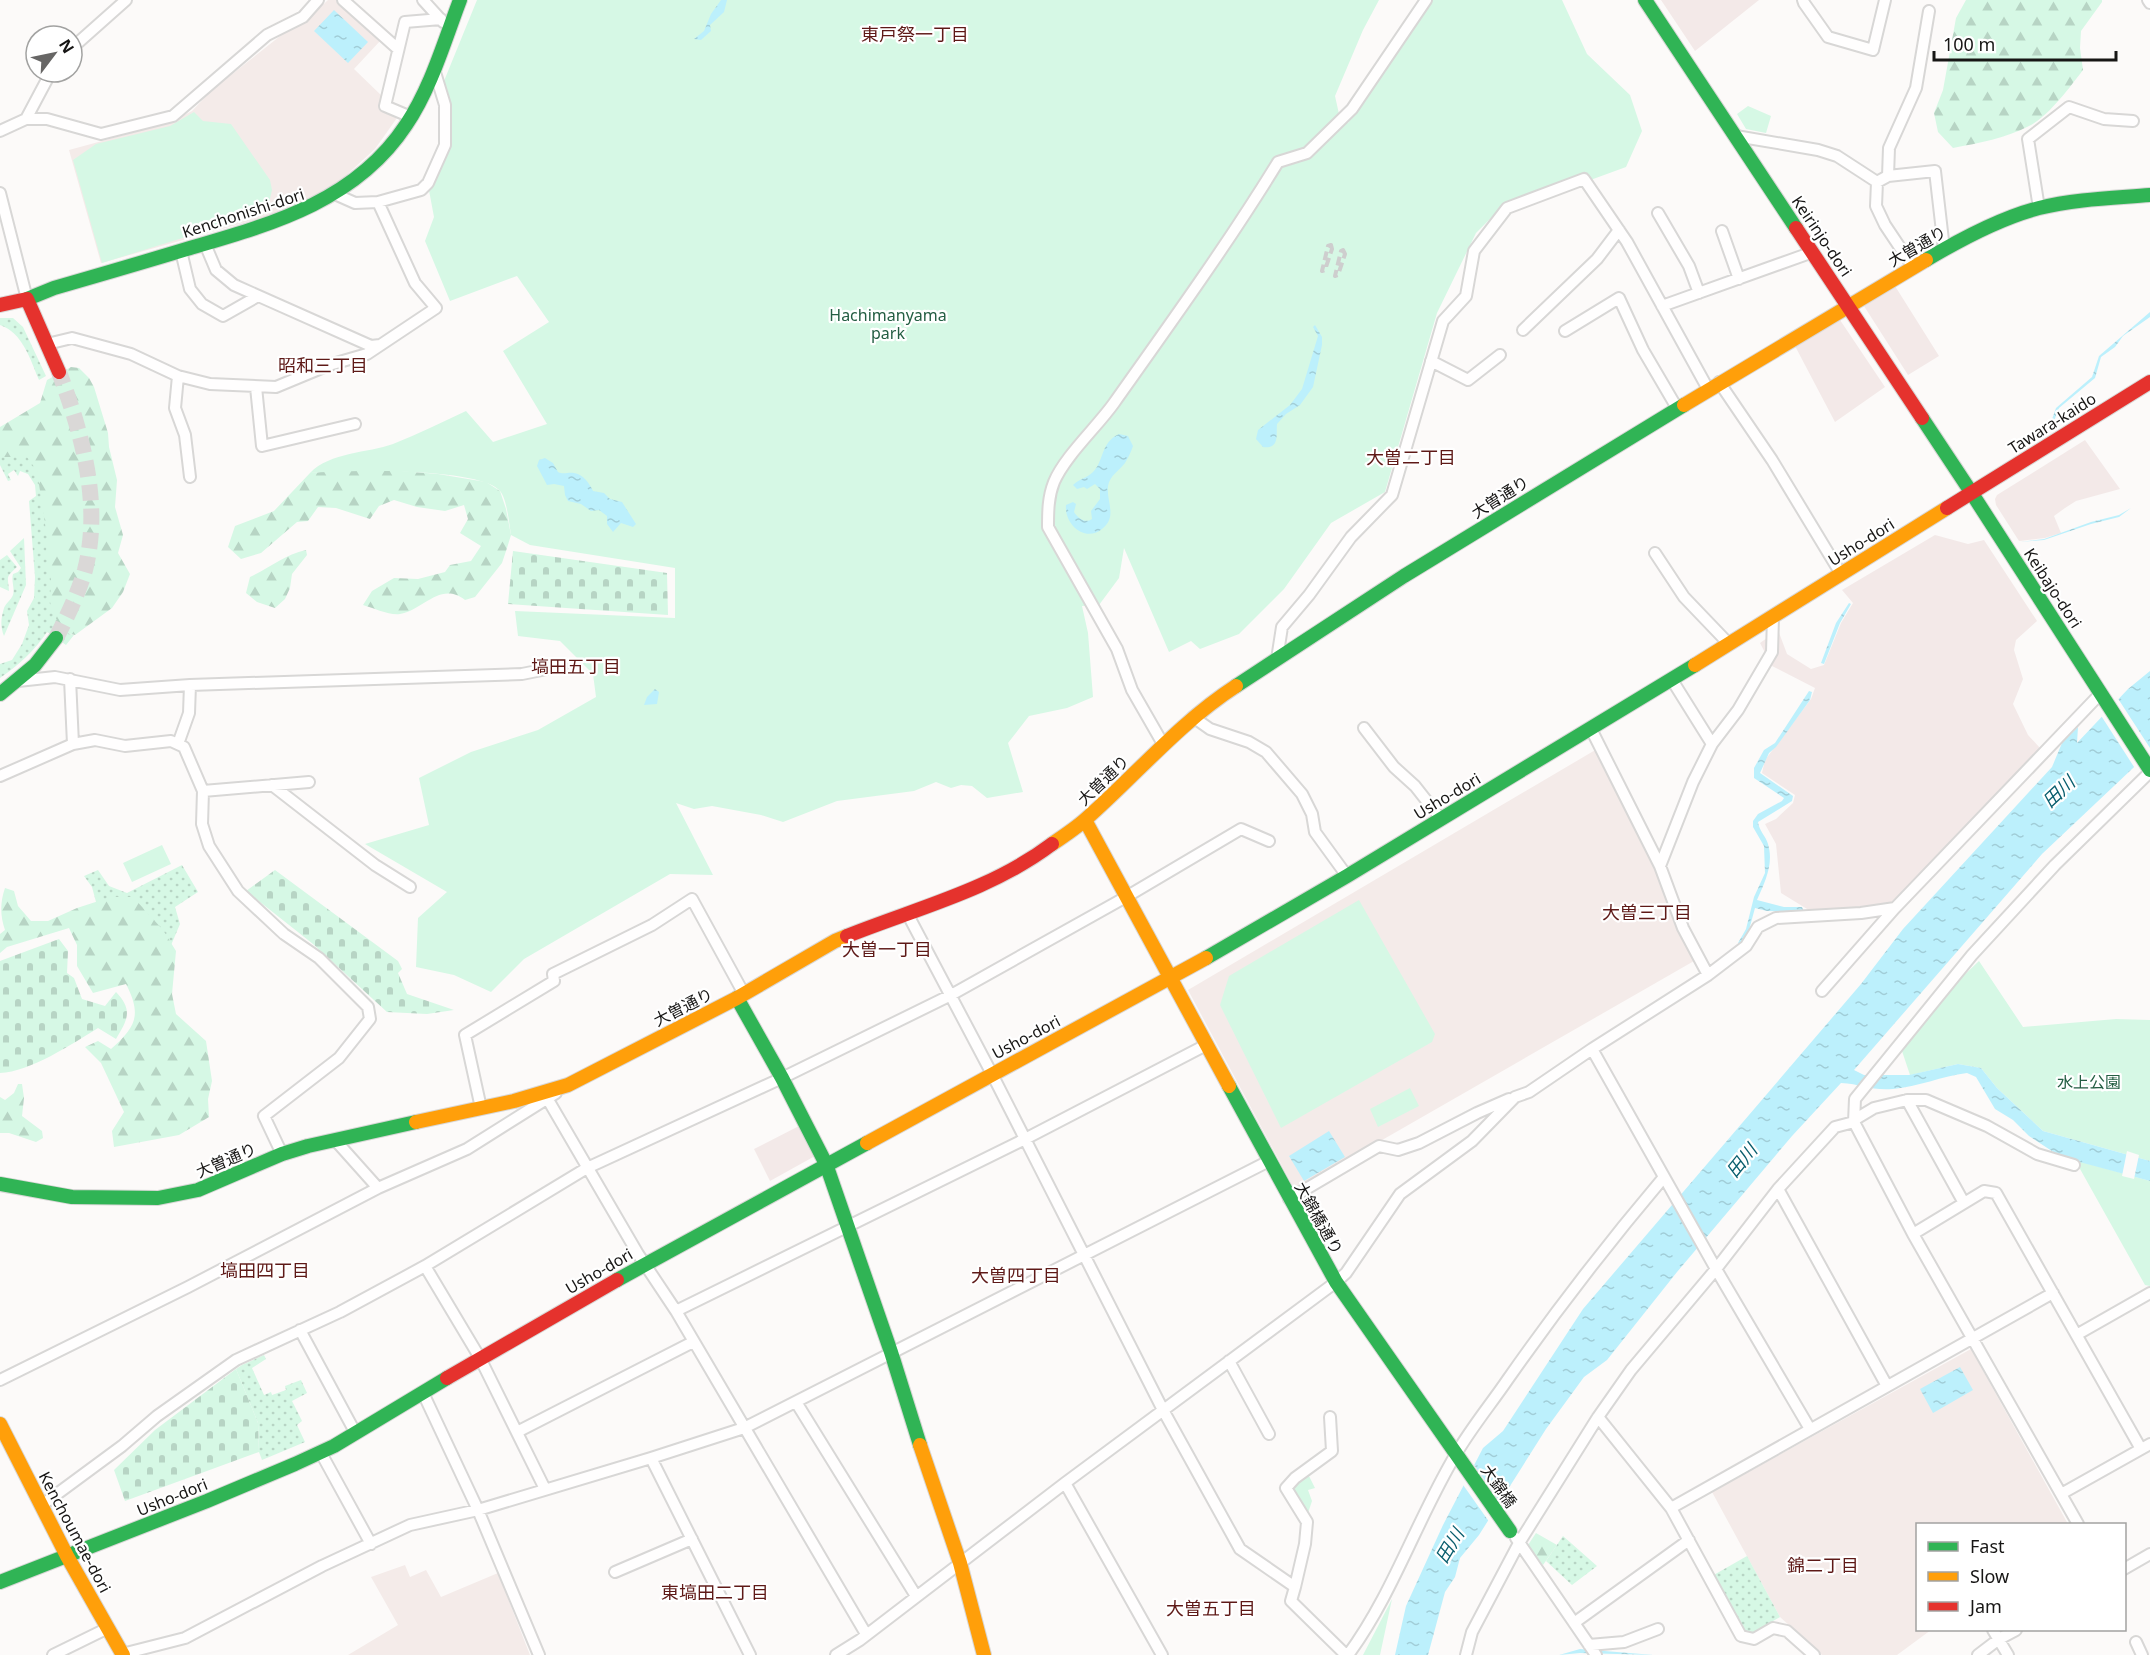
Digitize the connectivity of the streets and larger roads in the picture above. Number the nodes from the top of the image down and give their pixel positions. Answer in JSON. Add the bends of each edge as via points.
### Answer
{"nodes":[{"id":1,"x":126,"y":0,"type":"edge"},
{"id":2,"x":318,"y":0,"type":"edge"},
{"id":3,"x":343,"y":0,"type":"edge"},
{"id":4,"x":423,"y":0,"type":"edge"},
{"id":5,"x":460,"y":0,"type":"edge"},
{"id":6,"x":1426,"y":0,"type":"edge"},
{"id":7,"x":1645,"y":0,"type":"edge"},
{"id":8,"x":1803,"y":0,"type":"edge"},
{"id":9,"x":1885,"y":0,"type":"edge"},
{"id":10,"x":1929,"y":11,"type":"dead end"},
{"id":11,"x":445,"y":23,"type":"junction"},
{"id":12,"x":84,"y":37,"type":"edge"},
{"id":13,"x":398,"y":49,"type":"junction"},
{"id":14,"x":434,"y":69,"type":"junction"},
{"id":15,"x":44,"y":84,"type":"edge"},
{"id":16,"x":411,"y":117,"type":"junction"},
{"id":17,"x":26,"y":118,"type":"junction"},
{"id":18,"x":2133,"y":120,"type":"dead end"},
{"id":19,"x":0,"y":131,"type":"edge"},
{"id":20,"x":1736,"y":136,"type":"junction"},
{"id":21,"x":1887,"y":176,"type":"junction"},
{"id":22,"x":1877,"y":182,"type":"junction"},
{"id":23,"x":0,"y":193,"type":"edge"},
{"id":24,"x":337,"y":195,"type":"junction"},
{"id":25,"x":2150,"y":195,"type":"edge"},
{"id":26,"x":378,"y":202,"type":"junction"},
{"id":27,"x":2039,"y":208,"type":"junction"},
{"id":28,"x":1658,"y":213,"type":"dead end"},
{"id":29,"x":1619,"y":230,"type":"junction"},
{"id":30,"x":1722,"y":231,"type":"dead end"},
{"id":31,"x":205,"y":244,"type":"junction"},
{"id":32,"x":1944,"y":249,"type":"junction"},
{"id":33,"x":181,"y":251,"type":"junction"},
{"id":34,"x":1813,"y":252,"type":"junction"},
{"id":35,"x":1913,"y":267,"type":"junction"},
{"id":36,"x":1739,"y":279,"type":"junction"},
{"id":37,"x":1699,"y":293,"type":"junction"},
{"id":38,"x":258,"y":296,"type":"junction"},
{"id":39,"x":27,"y":299,"type":"junction"},
{"id":40,"x":0,"y":305,"type":"edge"},
{"id":41,"x":1848,"y":305,"type":"junction"},
{"id":42,"x":1662,"y":306,"type":"junction"},
{"id":43,"x":1523,"y":330,"type":"dead end"},
{"id":44,"x":1565,"y":331,"type":"dead end"},
{"id":45,"x":47,"y":344,"type":"junction"},
{"id":46,"x":380,"y":345,"type":"junction"},
{"id":47,"x":1500,"y":355,"type":"dead end"},
{"id":48,"x":1431,"y":361,"type":"junction"},
{"id":49,"x":59,"y":372,"type":"tunnel mouth"},
{"id":50,"x":178,"y":376,"type":"junction"},
{"id":51,"x":2150,"y":382,"type":"edge"},
{"id":52,"x":1713,"y":386,"type":"junction"},
{"id":53,"x":256,"y":387,"type":"junction"},
{"id":54,"x":1677,"y":408,"type":"junction"},
{"id":55,"x":355,"y":423,"type":"dead end"},
{"id":56,"x":190,"y":477,"type":"dead end"},
{"id":57,"x":1971,"y":492,"type":"junction"},
{"id":58,"x":1655,"y":553,"type":"dead end"},
{"id":59,"x":1841,"y":574,"type":"junction"},
{"id":60,"x":1773,"y":617,"type":"junction"},
{"id":61,"x":56,"y":639,"type":"tunnel mouth"},
{"id":62,"x":1729,"y":644,"type":"junction"},
{"id":63,"x":1277,"y":659,"type":"junction"},
{"id":64,"x":562,"y":666,"type":"dead end"},
{"id":65,"x":70,"y":679,"type":"junction"},
{"id":66,"x":1672,"y":680,"type":"junction"},
{"id":67,"x":18,"y":681,"type":"junction"},
{"id":68,"x":190,"y":685,"type":"junction"},
{"id":69,"x":0,"y":694,"type":"edge"},
{"id":70,"x":2104,"y":698,"type":"junction"},
{"id":71,"x":1193,"y":717,"type":"junction"},
{"id":72,"x":1364,"y":729,"type":"dead end"},
{"id":73,"x":1591,"y":729,"type":"junction"},
{"id":74,"x":73,"y":744,"type":"junction"},
{"id":75,"x":178,"y":744,"type":"junction"},
{"id":76,"x":1163,"y":744,"type":"junction"},
{"id":77,"x":1712,"y":744,"type":"junction"},
{"id":78,"x":2148,"y":767,"type":"edge"},
{"id":79,"x":0,"y":776,"type":"edge"},
{"id":80,"x":309,"y":782,"type":"dead end"},
{"id":81,"x":272,"y":785,"type":"junction"},
{"id":82,"x":203,"y":791,"type":"junction"},
{"id":83,"x":1441,"y":819,"type":"junction"},
{"id":84,"x":1085,"y":820,"type":"junction"},
{"id":85,"x":1269,"y":841,"type":"dead end"},
{"id":86,"x":1660,"y":866,"type":"junction"},
{"id":87,"x":1347,"y":876,"type":"junction"},
{"id":88,"x":410,"y":887,"type":"dead end"},
{"id":89,"x":1126,"y":897,"type":"junction"},
{"id":90,"x":1895,"y":908,"type":"junction"},
{"id":91,"x":907,"y":913,"type":"junction"},
{"id":92,"x":1708,"y":975,"type":"junction"},
{"id":93,"x":1171,"y":978,"type":"junction"},
{"id":94,"x":1822,"y":991,"type":"dead end"},
{"id":95,"x":951,"y":995,"type":"junction"},
{"id":96,"x":740,"y":996,"type":"junction"},
{"id":97,"x":1206,"y":1045,"type":"junction"},
{"id":98,"x":1592,"y":1048,"type":"junction"},
{"id":99,"x":992,"y":1074,"type":"junction"},
{"id":100,"x":782,"y":1078,"type":"junction"},
{"id":101,"x":568,"y":1086,"type":"junction"},
{"id":102,"x":1515,"y":1097,"type":"junction"},
{"id":103,"x":547,"y":1098,"type":"junction"},
{"id":104,"x":1907,"y":1100,"type":"junction"},
{"id":105,"x":481,"y":1108,"type":"junction"},
{"id":106,"x":1854,"y":1121,"type":"junction"},
{"id":107,"x":1025,"y":1139,"type":"junction"},
{"id":108,"x":336,"y":1141,"type":"junction"},
{"id":109,"x":282,"y":1154,"type":"junction"},
{"id":110,"x":1269,"y":1161,"type":"junction"},
{"id":111,"x":826,"y":1164,"type":"junction"},
{"id":112,"x":2074,"y":1165,"type":"dead end"},
{"id":113,"x":587,"y":1168,"type":"junction"},
{"id":114,"x":1664,"y":1177,"type":"junction"},
{"id":115,"x":0,"y":1184,"type":"edge"},
{"id":116,"x":378,"y":1188,"type":"junction"},
{"id":117,"x":1778,"y":1189,"type":"junction"},
{"id":118,"x":1289,"y":1199,"type":"junction"},
{"id":119,"x":1964,"y":1203,"type":"junction"},
{"id":120,"x":847,"y":1226,"type":"junction"},
{"id":121,"x":1913,"y":1234,"type":"junction"},
{"id":122,"x":1084,"y":1254,"type":"junction"},
{"id":123,"x":645,"y":1264,"type":"junction"},
{"id":124,"x":1714,"y":1265,"type":"junction"},
{"id":125,"x":425,"y":1266,"type":"junction"},
{"id":126,"x":1336,"y":1282,"type":"junction"},
{"id":127,"x":2053,"y":1293,"type":"junction"},
{"id":128,"x":2150,"y":1293,"type":"edge"},
{"id":129,"x":676,"y":1311,"type":"junction"},
{"id":130,"x":300,"y":1330,"type":"junction"},
{"id":131,"x":2078,"y":1334,"type":"junction"},
{"id":132,"x":1973,"y":1338,"type":"junction"},
{"id":133,"x":693,"y":1342,"type":"junction"},
{"id":134,"x":891,"y":1352,"type":"junction"},
{"id":135,"x":480,"y":1358,"type":"junction"},
{"id":136,"x":1229,"y":1361,"type":"junction"},
{"id":137,"x":0,"y":1380,"type":"edge"},
{"id":138,"x":1887,"y":1386,"type":"junction"},
{"id":139,"x":423,"y":1393,"type":"junction"},
{"id":140,"x":796,"y":1402,"type":"junction"},
{"id":141,"x":1163,"y":1410,"type":"junction"},
{"id":142,"x":1330,"y":1417,"type":"dead end"},
{"id":143,"x":1598,"y":1417,"type":"junction"},
{"id":144,"x":0,"y":1424,"type":"edge"},
{"id":145,"x":744,"y":1428,"type":"junction"},
{"id":146,"x":1810,"y":1429,"type":"junction"},
{"id":147,"x":355,"y":1432,"type":"junction"},
{"id":148,"x":517,"y":1432,"type":"junction"},
{"id":149,"x":1269,"y":1434,"type":"dead end"},
{"id":150,"x":2146,"y":1447,"type":"edge"},
{"id":151,"x":321,"y":1453,"type":"junction"},
{"id":152,"x":1458,"y":1457,"type":"junction"},
{"id":153,"x":651,"y":1458,"type":"junction"},
{"id":154,"x":1065,"y":1483,"type":"junction"},
{"id":155,"x":545,"y":1489,"type":"junction"},
{"id":156,"x":2061,"y":1494,"type":"junction"},
{"id":157,"x":42,"y":1505,"type":"junction"},
{"id":158,"x":1671,"y":1508,"type":"junction"},
{"id":159,"x":478,"y":1510,"type":"junction"},
{"id":160,"x":2077,"y":1523,"type":"edge"},
{"id":161,"x":1510,"y":1531,"type":"joint"},
{"id":162,"x":692,"y":1539,"type":"junction"},
{"id":163,"x":1689,"y":1540,"type":"junction"},
{"id":164,"x":1519,"y":1543,"type":"junction"},
{"id":165,"x":371,"y":1544,"type":"junction"},
{"id":166,"x":2150,"y":1554,"type":"edge"},
{"id":167,"x":67,"y":1556,"type":"junction"},
{"id":168,"x":960,"y":1563,"type":"junction"},
{"id":169,"x":2126,"y":1568,"type":"edge"},
{"id":170,"x":615,"y":1572,"type":"dead end"},
{"id":171,"x":0,"y":1582,"type":"edge"},
{"id":172,"x":1295,"y":1587,"type":"junction"},
{"id":173,"x":916,"y":1596,"type":"junction"},
{"id":174,"x":1574,"y":1623,"type":"junction"},
{"id":175,"x":108,"y":1628,"type":"junction"},
{"id":176,"x":1659,"y":1629,"type":"dead end"},
{"id":177,"x":866,"y":1634,"type":"junction"},
{"id":178,"x":1996,"y":1634,"type":"edge"},
{"id":179,"x":2136,"y":1642,"type":"dead end"},
{"id":180,"x":1593,"y":1650,"type":"edge"},
{"id":181,"x":122,"y":1654,"type":"edge"},
{"id":182,"x":53,"y":1655,"type":"edge"},
{"id":183,"x":539,"y":1655,"type":"edge"},
{"id":184,"x":750,"y":1655,"type":"edge"},
{"id":185,"x":836,"y":1655,"type":"edge"},
{"id":186,"x":984,"y":1655,"type":"edge"},
{"id":187,"x":1162,"y":1655,"type":"edge"},
{"id":188,"x":1347,"y":1655,"type":"edge"},
{"id":189,"x":1466,"y":1655,"type":"edge"},
{"id":190,"x":1814,"y":1655,"type":"edge"},
{"id":191,"x":1978,"y":1655,"type":"edge"},
{"id":192,"x":2008,"y":1655,"type":"edge"},
{"id":193,"x":2142,"y":1655,"type":"edge"}],
"edges":[{"from":1,"to":12,"type":"street"},
{"from":2,"to":17,"type":"street","via":[[303,16],[267,35],[173,116],[101,135],[47,119]]},
{"from":3,"to":13,"type":"street"},
{"from":4,"to":11,"type":"street"},
{"from":5,"to":11,"type":"street","name":"Kenchonishi-dori"},
{"from":6,"to":76,"type":"street","via":[[1352,109],[1307,153],[1278,162],[1167,328],[1054,482],[1048,527],[1117,649],[1132,690]]},
{"from":7,"to":20,"type":"street","name":"Keirinjo-dori"},
{"from":8,"to":9,"type":"street","via":[[1828,37],[1873,50]]},
{"from":10,"to":21,"type":"street","via":[[1916,88],[1889,148]]},
{"from":11,"to":13,"type":"street","via":[[405,22]]},
{"from":11,"to":14,"type":"street","name":"Kenchonishi-dori"},
{"from":13,"to":16,"type":"street","via":[[385,106]]},
{"from":14,"to":16,"type":"street","name":"Kenchonishi-dori"},
{"from":14,"to":26,"type":"street","via":[[445,105],[445,145],[421,190]]},
{"from":15,"to":17,"type":"street"},
{"from":16,"to":24,"type":"street","name":"Kenchonishi-dori","via":[[378,162]]},
{"from":17,"to":19,"type":"street"},
{"from":18,"to":27,"type":"street","via":[[2104,119],[2068,107],[2028,139]]},
{"from":20,"to":22,"type":"street","via":[[1837,156]]},
{"from":20,"to":34,"type":"street","name":"Keirinjo-dori"},
{"from":21,"to":22,"type":"street"},
{"from":21,"to":32,"type":"street","via":[[1935,171]]},
{"from":22,"to":35,"type":"street","via":[[1876,206]]},
{"from":23,"to":39,"type":"street"},
{"from":24,"to":26,"type":"street","via":[[355,203]]},
{"from":24,"to":31,"type":"street","name":"Kenchonishi-dori","via":[[295,216]]},
{"from":25,"to":27,"type":"street","name":"大曽通り"},
{"from":26,"to":46,"type":"street","via":[[414,283],[436,308]]},
{"from":27,"to":32,"type":"street","name":"大曽通り"},
{"from":28,"to":37,"type":"street","via":[[1689,266]]},
{"from":29,"to":42,"type":"street"},
{"from":29,"to":43,"type":"street","via":[[1597,259]]},
{"from":29,"to":48,"type":"street","via":[[1584,179],[1508,208],[1474,251],[1466,296],[1443,321]]},
{"from":30,"to":36,"type":"street"},
{"from":31,"to":33,"type":"street","name":"Kenchonishi-dori"},
{"from":31,"to":38,"type":"street","via":[[216,270],[234,285]]},
{"from":32,"to":35,"type":"street","name":"大曽通り"},
{"from":33,"to":38,"type":"street","via":[[190,289],[202,304],[223,316]]},
{"from":33,"to":39,"type":"street","name":"Kenchonishi-dori"},
{"from":34,"to":36,"type":"street"},
{"from":34,"to":41,"type":"street","name":"Keirinjo-dori"},
{"from":35,"to":41,"type":"street","name":"大曽通り"},
{"from":36,"to":37,"type":"street"},
{"from":37,"to":42,"type":"street"},
{"from":38,"to":46,"type":"street","via":[[371,346]]},
{"from":39,"to":40,"type":"street","name":"Kenchonishi-dori"},
{"from":39,"to":45,"type":"street"},
{"from":41,"to":52,"type":"street","name":"大曽通り"},
{"from":41,"to":57,"type":"street","name":"Keirinjo-dori"},
{"from":42,"to":52,"type":"street"},
{"from":44,"to":54,"type":"street","via":[[1619,298],[1643,350]]},
{"from":45,"to":49,"type":"street"},
{"from":45,"to":50,"type":"street","via":[[72,338],[131,354]]},
{"from":46,"to":53,"type":"street","via":[[367,354],[276,387]]},
{"from":47,"to":48,"type":"street","via":[[1468,380]]},
{"from":48,"to":63,"type":"street","via":[[1392,495],[1351,537],[1282,627]]},
{"from":50,"to":53,"type":"street","via":[[210,384]]},
{"from":50,"to":56,"type":"street","via":[[175,408],[185,435]]},
{"from":51,"to":57,"type":"street","name":"Tawara-kaido"},
{"from":52,"to":54,"type":"street","name":"大曽通り"},
{"from":52,"to":59,"type":"street","via":[[1772,460]]},
{"from":53,"to":55,"type":"street","via":[[262,446]]},
{"from":54,"to":63,"type":"street","name":"大曽通り"},
{"from":57,"to":59,"type":"street","name":"Usho-dori"},
{"from":57,"to":70,"type":"street","name":"Keibajo-dori"},
{"from":58,"to":62,"type":"street","via":[[1684,597]]},
{"from":59,"to":60,"type":"street","name":"Usho-dori"},
{"from":60,"to":62,"type":"street","name":"Usho-dori"},
{"from":60,"to":77,"type":"street","via":[[1772,651],[1738,710]]},
{"from":61,"to":67,"type":"street"},
{"from":62,"to":66,"type":"street","name":"Usho-dori"},
{"from":63,"to":71,"type":"street","name":"大曽通り"},
{"from":64,"to":68,"type":"street","via":[[522,674]]},
{"from":65,"to":67,"type":"street"},
{"from":65,"to":68,"type":"street","via":[[120,690]]},
{"from":65,"to":74,"type":"street"},
{"from":66,"to":73,"type":"street","name":"Usho-dori"},
{"from":66,"to":77,"type":"street"},
{"from":67,"to":69,"type":"street"},
{"from":68,"to":75,"type":"street","via":[[189,713]]},
{"from":70,"to":78,"type":"street","name":"Keibajo-dori"},
{"from":70,"to":90,"type":"street"},
{"from":71,"to":76,"type":"street","name":"大曽通り"},
{"from":71,"to":87,"type":"street","via":[[1210,729],[1266,752],[1302,794],[1315,832]]},
{"from":72,"to":83,"type":"street"},
{"from":73,"to":83,"type":"street","name":"Usho-dori"},
{"from":73,"to":86,"type":"street"},
{"from":74,"to":75,"type":"street","via":[[95,740],[125,746],[171,741]]},
{"from":74,"to":79,"type":"street"},
{"from":75,"to":82,"type":"street","via":[[184,747]]},
{"from":76,"to":84,"type":"street","name":"大曽通り"},
{"from":77,"to":86,"type":"street"},
{"from":78,"to":106,"type":"street","via":[[1972,955],[1854,1099]]},
{"from":80,"to":81,"type":"street"},
{"from":81,"to":82,"type":"street"},
{"from":81,"to":88,"type":"street","via":[[375,865]]},
{"from":82,"to":109,"type":"street","via":[[202,824],[209,846],[238,891],[284,934],[319,958],[368,1007],[370,1019],[339,1058],[264,1116]]},
{"from":83,"to":87,"type":"street","name":"Usho-dori"},
{"from":84,"to":89,"type":"street","name":"大錦橋通り"},
{"from":84,"to":91,"type":"street","name":"大曽通り","via":[[1003,876]]},
{"from":85,"to":89,"type":"street","via":[[1241,829]]},
{"from":86,"to":92,"type":"street","via":[[1683,928]]},
{"from":87,"to":93,"type":"street","name":"Usho-dori"},
{"from":89,"to":93,"type":"street","name":"大錦橋通り"},
{"from":89,"to":95,"type":"street"},
{"from":90,"to":92,"type":"street","via":[[1776,918],[1758,927],[1746,945]]},
{"from":90,"to":94,"type":"street"},
{"from":91,"to":95,"type":"street"},
{"from":91,"to":96,"type":"street","name":"大曽通り","via":[[835,941]]},
{"from":92,"to":98,"type":"street"},
{"from":93,"to":97,"type":"street","name":"大錦橋通り"},
{"from":93,"to":99,"type":"street","name":"Usho-dori"},
{"from":95,"to":99,"type":"street"},
{"from":95,"to":100,"type":"street"},
{"from":96,"to":100,"type":"street"},
{"from":96,"to":101,"type":"street","name":"大曽通り"},
{"from":96,"to":105,"type":"street","via":[[692,899],[652,925],[553,974],[554,981],[465,1035]]},
{"from":97,"to":107,"type":"street"},
{"from":97,"to":110,"type":"street","name":"大錦橋通り"},
{"from":98,"to":102,"type":"street","via":[[1529,1092]]},
{"from":98,"to":114,"type":"street"},
{"from":99,"to":107,"type":"street"},
{"from":99,"to":111,"type":"street","name":"Usho-dori"},
{"from":100,"to":111,"type":"street"},
{"from":100,"to":113,"type":"street"},
{"from":101,"to":103,"type":"street"},
{"from":101,"to":105,"type":"street","name":"大曽通り"},
{"from":102,"to":118,"type":"street","via":[[1419,1143],[1398,1150],[1379,1146]]},
{"from":102,"to":126,"type":"street","via":[[1472,1141],[1400,1194]]},
{"from":103,"to":113,"type":"street"},
{"from":103,"to":116,"type":"street","via":[[467,1149]]},
{"from":104,"to":106,"type":"street","via":[[1874,1108]]},
{"from":104,"to":112,"type":"street","via":[[1926,1100],[1987,1126],[2037,1154]]},
{"from":104,"to":119,"type":"street"},
{"from":105,"to":108,"type":"street","name":"大曽通り"},
{"from":106,"to":117,"type":"street","via":[[1835,1127]]},
{"from":106,"to":121,"type":"street"},
{"from":107,"to":120,"type":"street"},
{"from":107,"to":122,"type":"street"},
{"from":108,"to":109,"type":"street","name":"大曽通り"},
{"from":108,"to":116,"type":"street"},
{"from":109,"to":115,"type":"street","name":"大曽通り","via":[[198,1190],[158,1198],[72,1197]]},
{"from":110,"to":118,"type":"street","name":"大錦橋通り"},
{"from":110,"to":122,"type":"street"},
{"from":111,"to":120,"type":"street"},
{"from":111,"to":123,"type":"street","name":"Usho-dori"},
{"from":113,"to":123,"type":"street"},
{"from":113,"to":125,"type":"street"},
{"from":114,"to":124,"type":"street"},
{"from":114,"to":152,"type":"street","via":[[1556,1312]]},
{"from":116,"to":137,"type":"street"},
{"from":117,"to":124,"type":"street"},
{"from":117,"to":138,"type":"street"},
{"from":118,"to":126,"type":"street","name":"大錦橋通り"},
{"from":119,"to":121,"type":"street"},
{"from":119,"to":127,"type":"street","via":[[1984,1191],[1996,1193]]},
{"from":120,"to":129,"type":"street"},
{"from":120,"to":134,"type":"street"},
{"from":121,"to":132,"type":"street"},
{"from":122,"to":134,"type":"street"},
{"from":122,"to":141,"type":"street"},
{"from":123,"to":129,"type":"street"},
{"from":123,"to":135,"type":"street","name":"Usho-dori"},
{"from":124,"to":143,"type":"street","via":[[1630,1370]]},
{"from":124,"to":146,"type":"street"},
{"from":125,"to":130,"type":"street"},
{"from":125,"to":135,"type":"street"},
{"from":126,"to":136,"type":"street"},
{"from":126,"to":152,"type":"street","name":"大錦橋通り"},
{"from":127,"to":131,"type":"street"},
{"from":127,"to":132,"type":"street"},
{"from":128,"to":131,"type":"street"},
{"from":129,"to":133,"type":"street"},
{"from":130,"to":147,"type":"street"},
{"from":130,"to":157,"type":"street","via":[[236,1360]]},
{"from":131,"to":150,"type":"street"},
{"from":132,"to":138,"type":"street"},
{"from":132,"to":156,"type":"street"},
{"from":133,"to":145,"type":"street"},
{"from":133,"to":148,"type":"street"},
{"from":134,"to":140,"type":"street"},
{"from":134,"to":168,"type":"street"},
{"from":135,"to":139,"type":"street","name":"Usho-dori"},
{"from":135,"to":148,"type":"street"},
{"from":136,"to":141,"type":"street"},
{"from":136,"to":149,"type":"street"},
{"from":138,"to":146,"type":"street"},
{"from":139,"to":147,"type":"street","name":"Usho-dori"},
{"from":139,"to":159,"type":"street"},
{"from":140,"to":145,"type":"street"},
{"from":140,"to":173,"type":"street"},
{"from":141,"to":154,"type":"street"},
{"from":141,"to":172,"type":"street","via":[[1240,1549]]},
{"from":142,"to":172,"type":"street","via":[[1332,1451],[1286,1488],[1307,1522]]},
{"from":143,"to":158,"type":"street"},
{"from":143,"to":164,"type":"street"},
{"from":144,"to":157,"type":"street","name":"Kenchoumae-dori"},
{"from":145,"to":153,"type":"street"},
{"from":145,"to":177,"type":"street"},
{"from":146,"to":158,"type":"street"},
{"from":147,"to":151,"type":"street","name":"Usho-dori"},
{"from":148,"to":155,"type":"street"},
{"from":150,"to":156,"type":"street"},
{"from":151,"to":165,"type":"street"},
{"from":151,"to":167,"type":"street","name":"Usho-dori"},
{"from":152,"to":161,"type":"street","name":"大錦橋"},
{"from":152,"to":188,"type":"street"},
{"from":153,"to":155,"type":"street"},
{"from":153,"to":162,"type":"street"},
{"from":154,"to":168,"type":"street"},
{"from":154,"to":187,"type":"street"},
{"from":155,"to":159,"type":"street"},
{"from":156,"to":160,"type":"street"},
{"from":157,"to":167,"type":"street","name":"Kenchoumae-dori"},
{"from":158,"to":163,"type":"street"},
{"from":159,"to":165,"type":"street","via":[[410,1525]]},
{"from":159,"to":183,"type":"street"},
{"from":161,"to":164,"type":"street"},
{"from":162,"to":170,"type":"street"},
{"from":162,"to":184,"type":"street"},
{"from":163,"to":174,"type":"street"},
{"from":163,"to":190,"type":"street","via":[[1741,1636],[1754,1639],[1773,1628],[1787,1631]]},
{"from":164,"to":174,"type":"street"},
{"from":164,"to":189,"type":"street","via":[[1472,1632]]},
{"from":165,"to":181,"type":"street","via":[[185,1638]]},
{"from":166,"to":169,"type":"street"},
{"from":167,"to":171,"type":"street","name":"Usho-dori"},
{"from":167,"to":175,"type":"street","name":"Kenchoumae-dori"},
{"from":168,"to":173,"type":"street"},
{"from":168,"to":186,"type":"street"},
{"from":172,"to":188,"type":"street","via":[[1292,1601]]},
{"from":173,"to":177,"type":"street"},
{"from":174,"to":180,"type":"street"},
{"from":175,"to":181,"type":"street","name":"Kenchoumae-dori"},
{"from":175,"to":182,"type":"street"},
{"from":176,"to":180,"type":"street"},
{"from":177,"to":185,"type":"street"},
{"from":178,"to":191,"type":"street"},
{"from":178,"to":192,"type":"street"},
{"from":179,"to":193,"type":"street"}]}
